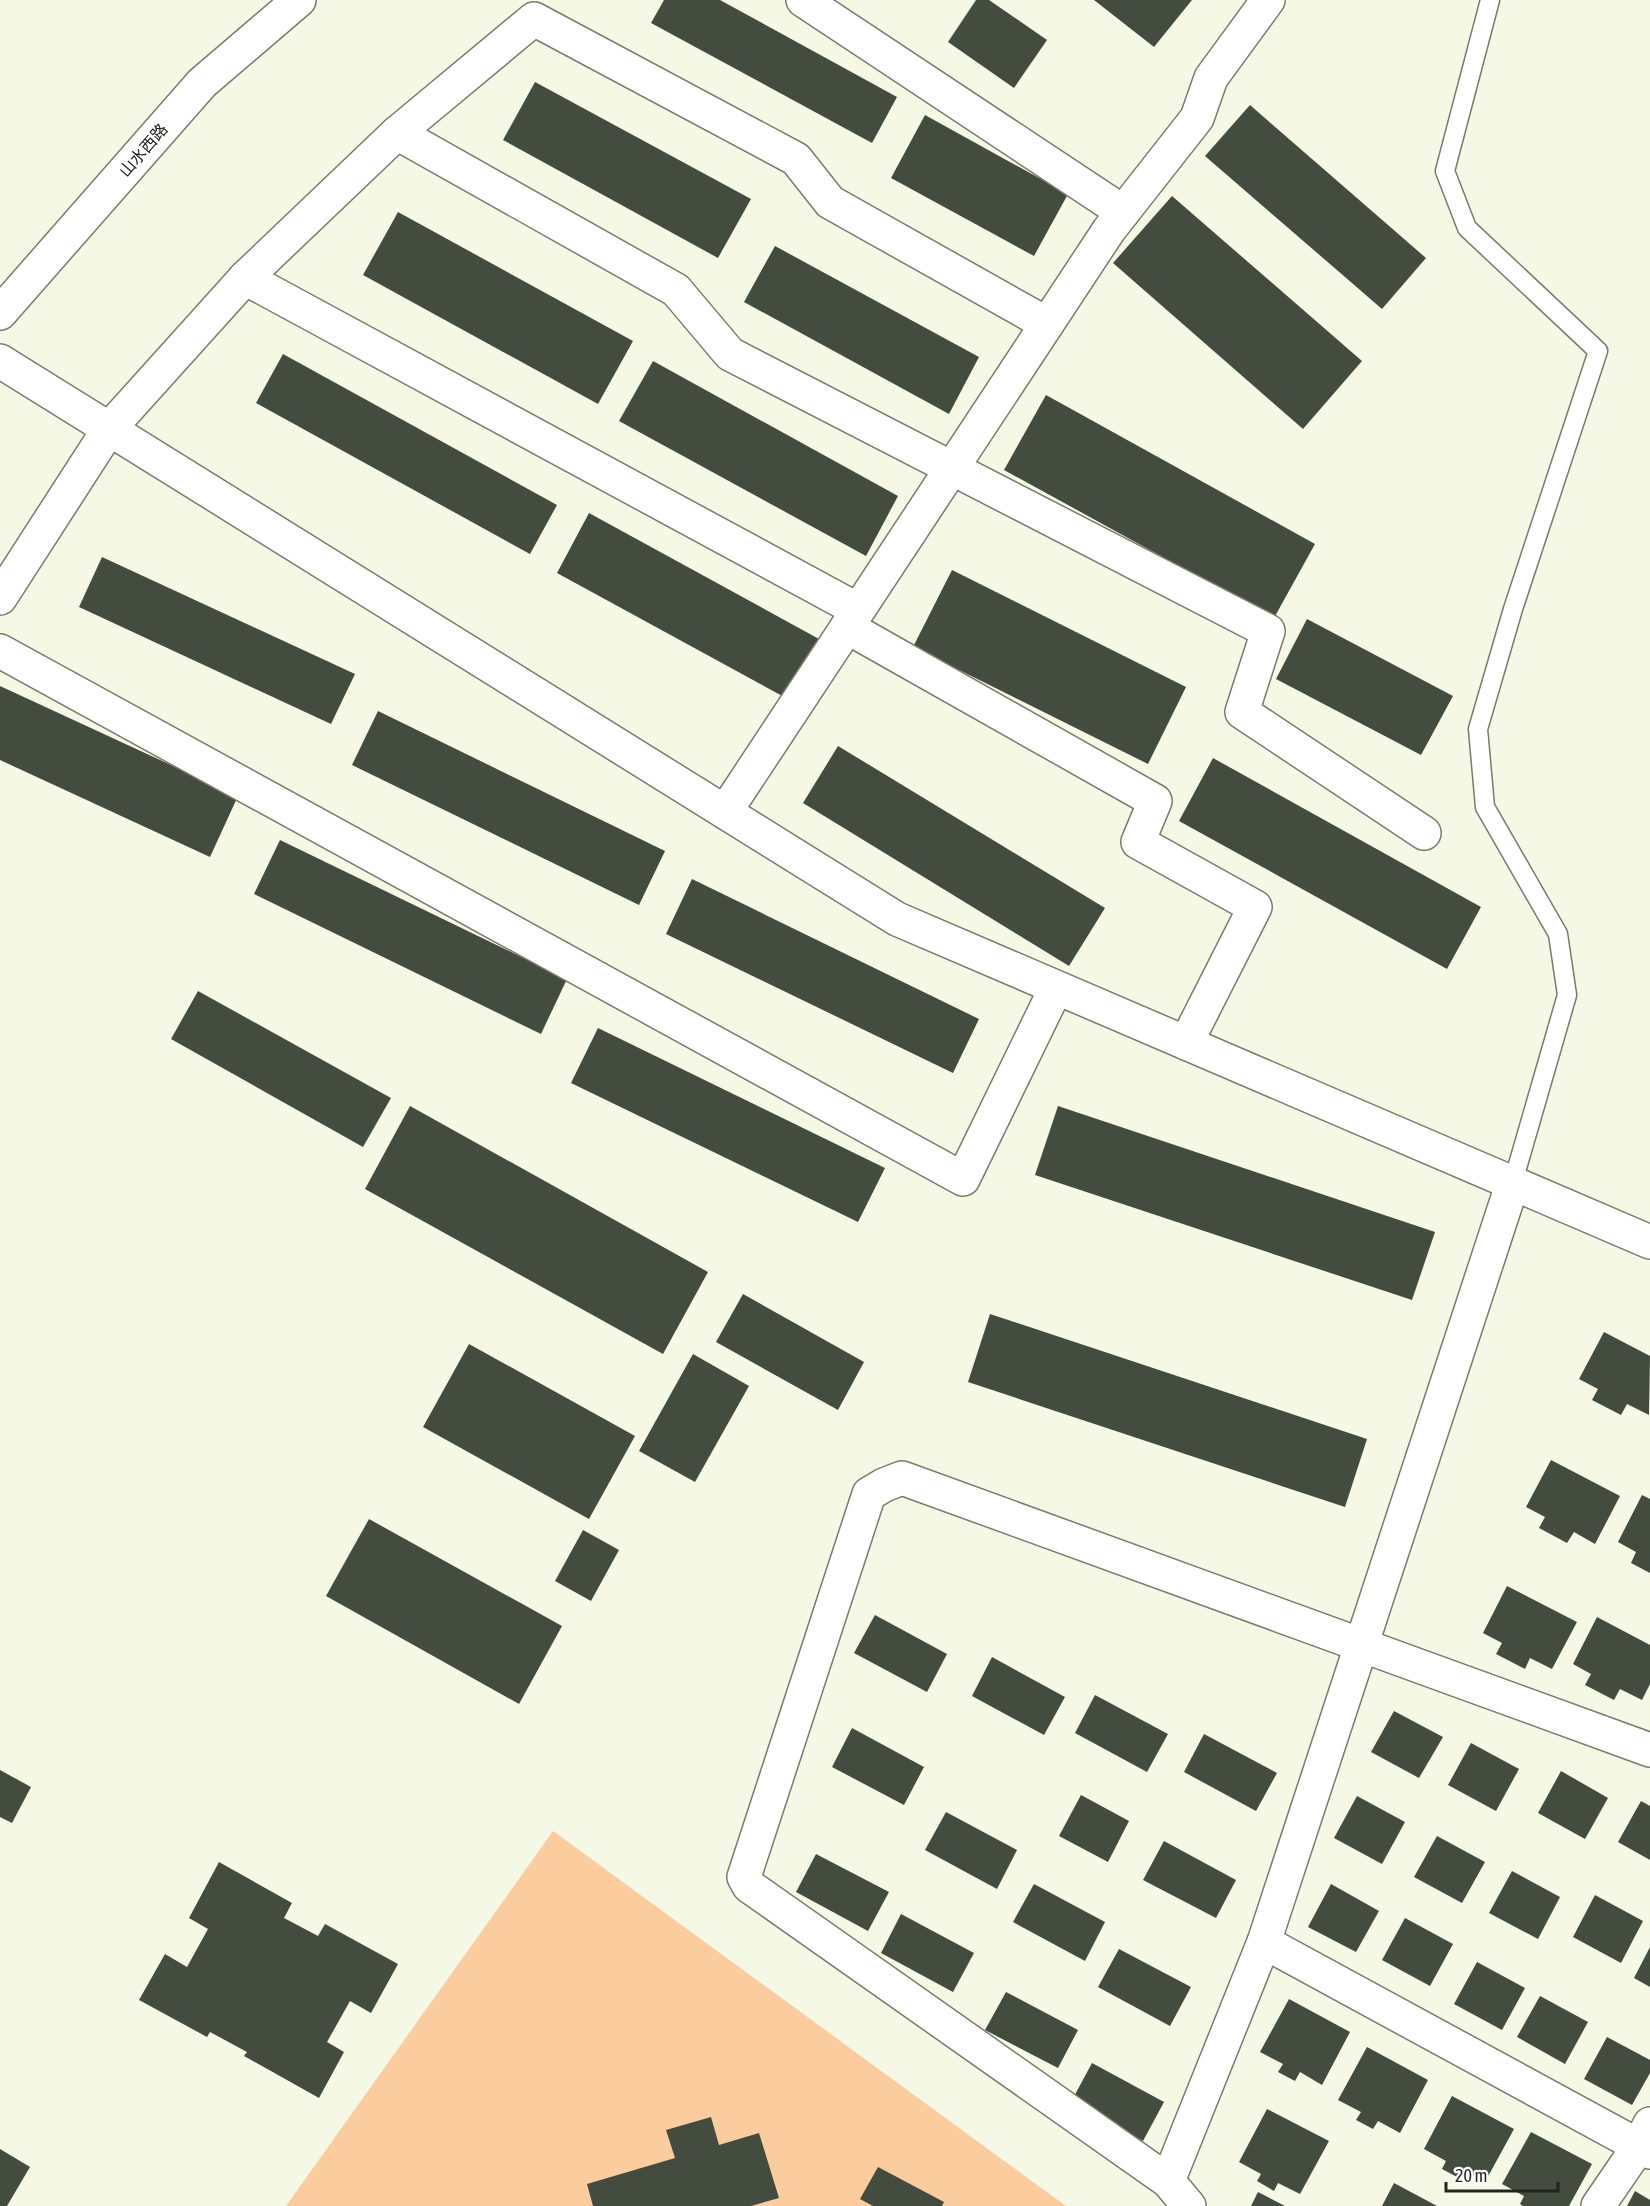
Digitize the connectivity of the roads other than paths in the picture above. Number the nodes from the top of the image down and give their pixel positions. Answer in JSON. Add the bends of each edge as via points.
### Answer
{"nodes":[{"id":1,"x":299,"y":0,"type":"edge"},
{"id":2,"x":803,"y":0,"type":"edge"},
{"id":3,"x":1268,"y":0,"type":"edge"},
{"id":4,"x":1490,"y":0,"type":"edge"},
{"id":5,"x":397,"y":133,"type":"junction"},
{"id":6,"x":1123,"y":212,"type":"junction"},
{"id":7,"x":245,"y":278,"type":"junction"},
{"id":8,"x":0,"y":313,"type":"edge"},
{"id":9,"x":1047,"y":324,"type":"junction"},
{"id":10,"x":0,"y":361,"type":"edge"},
{"id":11,"x":109,"y":429,"type":"junction"},
{"id":12,"x":951,"y":469,"type":"junction"},
{"id":13,"x":0,"y":598,"type":"edge"},
{"id":14,"x":853,"y":619,"type":"junction"},
{"id":15,"x":0,"y":651,"type":"edge"},
{"id":16,"x":725,"y":812,"type":"junction"},
{"id":17,"x":1424,"y":833,"type":"dead end"},
{"id":18,"x":1056,"y":988,"type":"junction"},
{"id":19,"x":1186,"y":1043,"type":"junction"},
{"id":20,"x":1513,"y":1182,"type":"junction"},
{"id":21,"x":1650,"y":1242,"type":"edge"},
{"id":22,"x":1360,"y":1646,"type":"junction"},
{"id":23,"x":1650,"y":1750,"type":"edge"},
{"id":24,"x":1264,"y":1942,"type":"junction"},
{"id":25,"x":1646,"y":2140,"type":"edge"},
{"id":26,"x":1168,"y":2181,"type":"junction"},
{"id":27,"x":1189,"y":2206,"type":"edge"},
{"id":28,"x":1599,"y":2206,"type":"edge"}],
"edges":[{"from":1,"to":8,"type":"street","name":"山水西路","via":[[202,82]]},
{"from":2,"to":6,"type":"street"},
{"from":3,"to":6,"type":"street","via":[[1211,78],[1197,118]]},
{"from":4,"to":20,"type":"lane","via":[[1445,171],[1467,228],[1598,351],[1478,729],[1485,807],[1558,934],[1567,995]]},
{"from":5,"to":7,"type":"street"},
{"from":5,"to":9,"type":"street","via":[[534,19],[796,159],[830,202]]},
{"from":5,"to":12,"type":"street","via":[[676,290],[730,354]]},
{"from":6,"to":9,"type":"street"},
{"from":7,"to":11,"type":"street"},
{"from":7,"to":14,"type":"street"},
{"from":9,"to":12,"type":"street"},
{"from":10,"to":11,"type":"street"},
{"from":11,"to":13,"type":"street"},
{"from":11,"to":16,"type":"street"},
{"from":12,"to":14,"type":"street"},
{"from":12,"to":17,"type":"street","via":[[1268,631],[1242,712]]},
{"from":14,"to":16,"type":"street"},
{"from":14,"to":19,"type":"street","via":[[1155,801],[1138,842],[1255,907]]},
{"from":15,"to":18,"type":"street","via":[[963,1179]]},
{"from":16,"to":18,"type":"street","via":[[897,919]]},
{"from":18,"to":19,"type":"street"},
{"from":19,"to":20,"type":"street"},
{"from":20,"to":21,"type":"street"},
{"from":20,"to":22,"type":"street"},
{"from":22,"to":23,"type":"street"},
{"from":22,"to":24,"type":"street"},
{"from":22,"to":26,"type":"street","via":[[902,1478],[869,1494],[744,1877],[748,1886]]},
{"from":24,"to":25,"type":"street"},
{"from":24,"to":26,"type":"street"},
{"from":25,"to":28,"type":"street"},
{"from":26,"to":27,"type":"street"}]}
